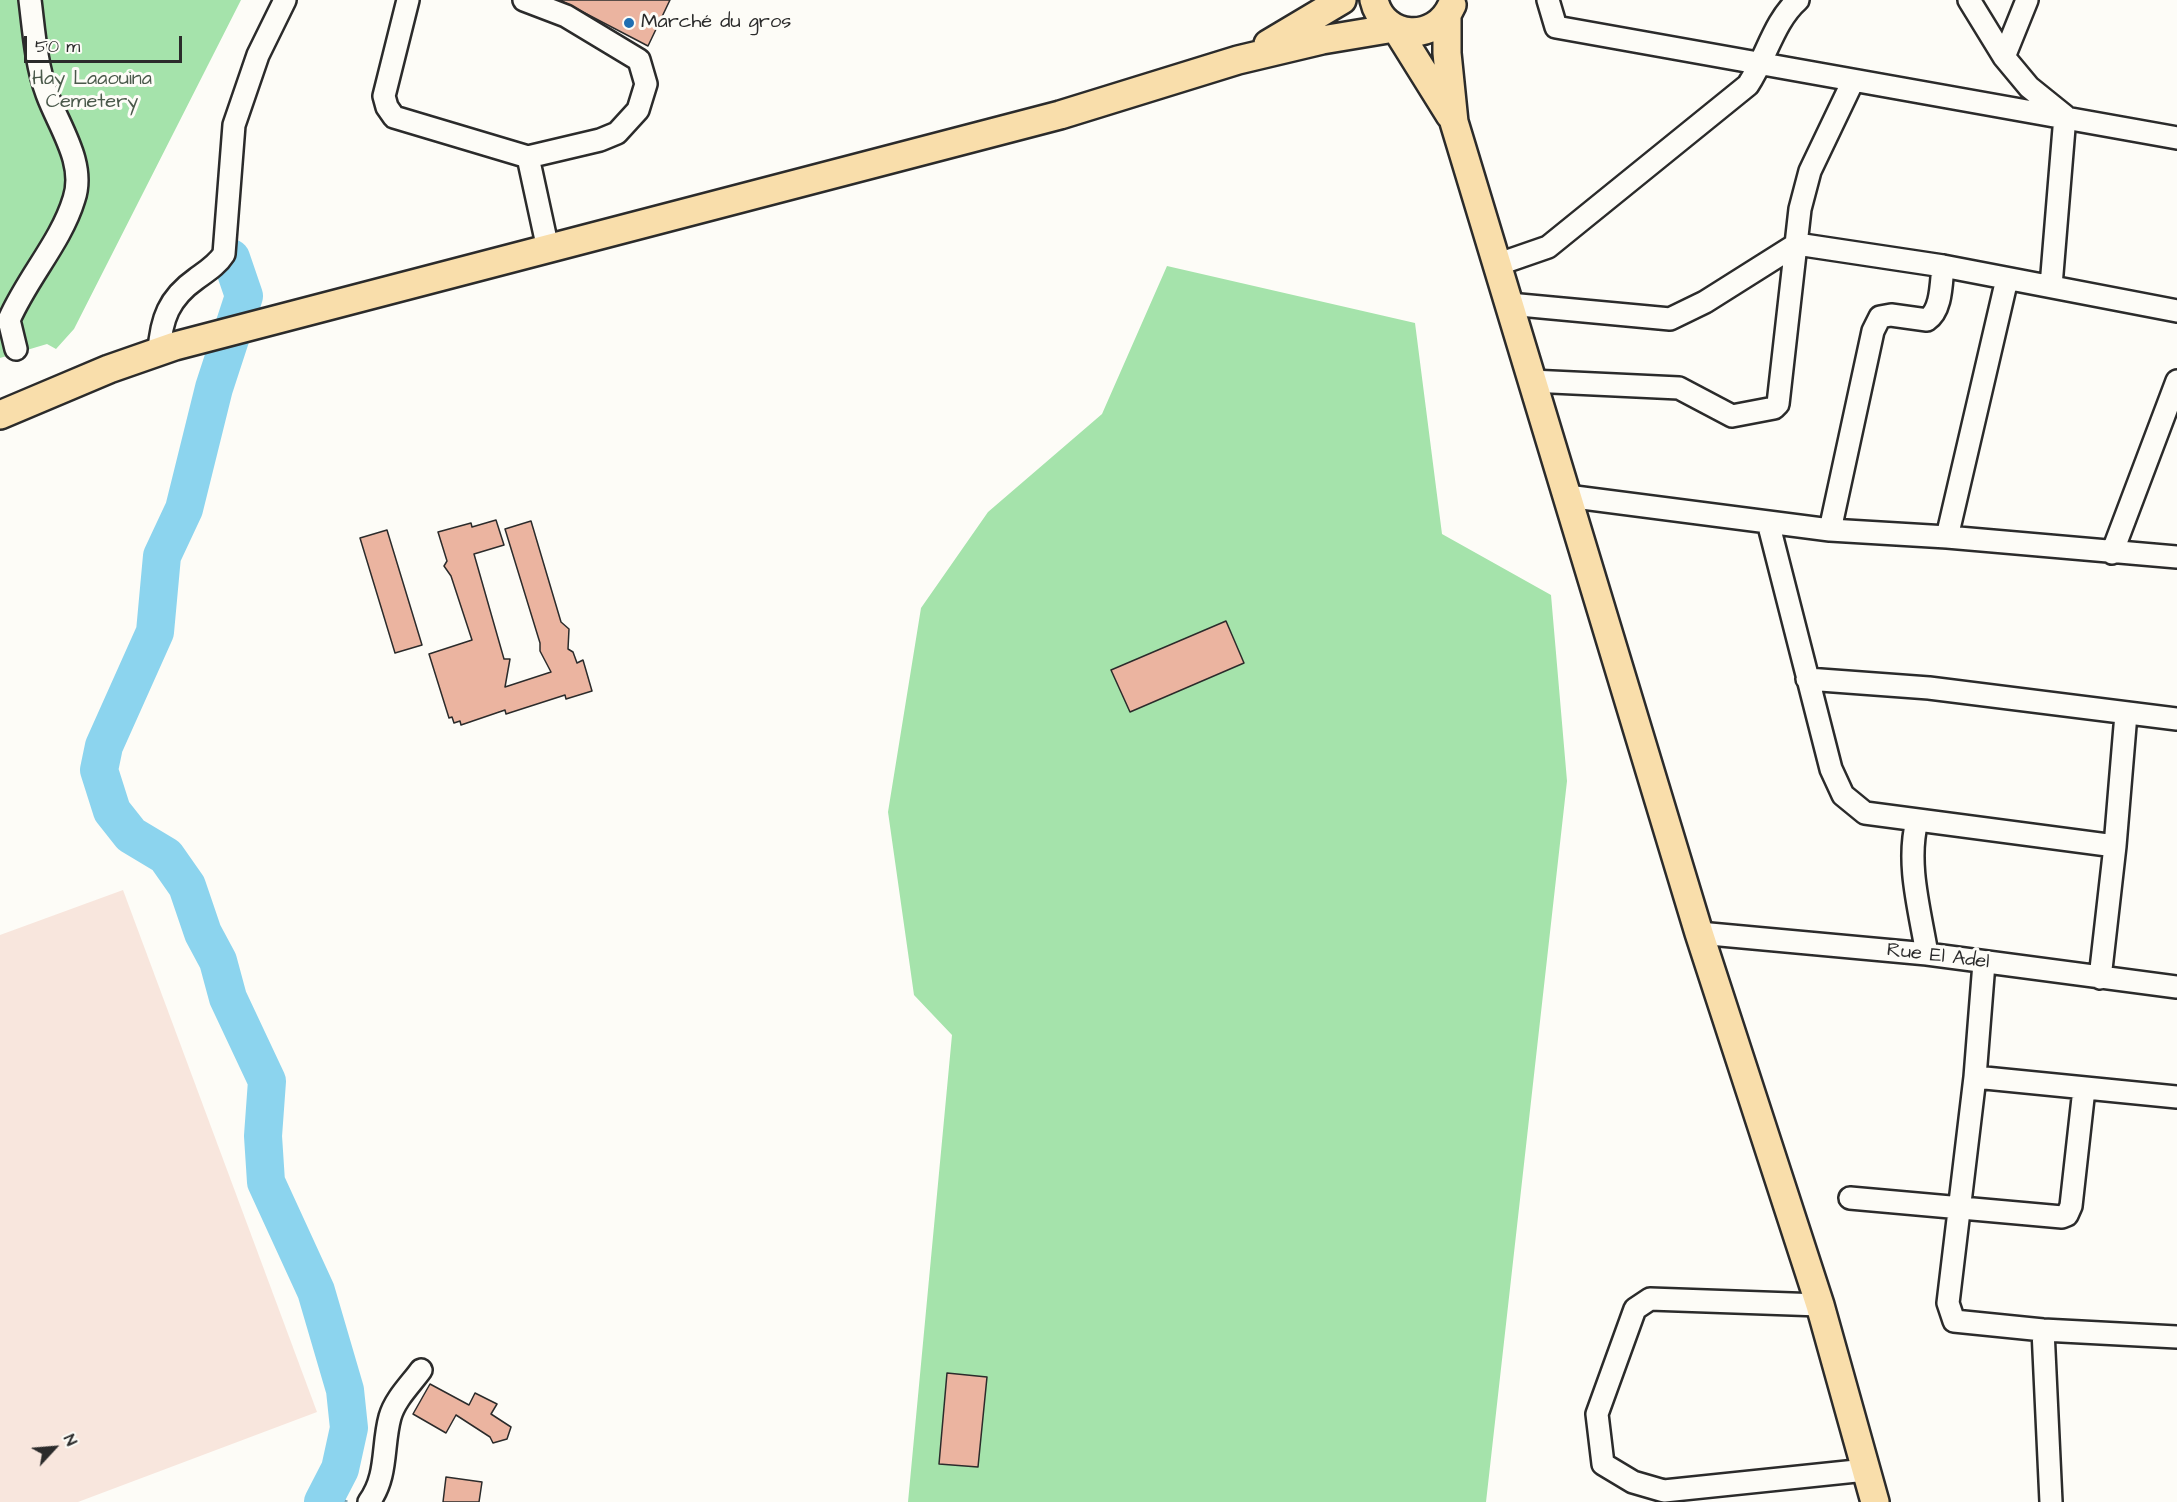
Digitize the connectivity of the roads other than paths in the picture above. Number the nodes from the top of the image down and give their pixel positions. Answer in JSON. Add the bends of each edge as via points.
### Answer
{"nodes":[{"id":1,"x":30,"y":0,"type":"edge"},
{"id":2,"x":285,"y":0,"type":"edge"},
{"id":3,"x":408,"y":0,"type":"edge"},
{"id":4,"x":524,"y":0,"type":"edge"},
{"id":5,"x":1342,"y":0,"type":"edge"},
{"id":6,"x":1374,"y":0,"type":"edge"},
{"id":7,"x":1548,"y":0,"type":"edge"},
{"id":8,"x":1798,"y":0,"type":"edge"},
{"id":9,"x":1969,"y":0,"type":"edge"},
{"id":10,"x":2027,"y":0,"type":"edge"},
{"id":11,"x":1453,"y":5,"type":"edge"},
{"id":12,"x":1395,"y":29,"type":"junction"},
{"id":13,"x":2004,"y":57,"type":"junction"},
{"id":14,"x":1238,"y":60,"type":"junction"},
{"id":15,"x":1762,"y":64,"type":"junction"},
{"id":16,"x":1853,"y":81,"type":"junction"},
{"id":17,"x":2065,"y":116,"type":"junction"},
{"id":18,"x":1454,"y":122,"type":"junction"},
{"id":19,"x":2177,"y":138,"type":"edge"},
{"id":20,"x":528,"y":158,"type":"junction"},
{"id":21,"x":1797,"y":244,"type":"junction"},
{"id":22,"x":548,"y":249,"type":"junction"},
{"id":23,"x":1496,"y":265,"type":"junction"},
{"id":24,"x":1944,"y":266,"type":"junction"},
{"id":25,"x":2007,"y":279,"type":"junction"},
{"id":26,"x":2051,"y":286,"type":"junction"},
{"id":27,"x":1509,"y":304,"type":"junction"},
{"id":28,"x":2177,"y":311,"type":"edge"},
{"id":29,"x":5,"y":321,"type":"edge"},
{"id":30,"x":16,"y":349,"type":"dead end"},
{"id":31,"x":167,"y":349,"type":"junction"},
{"id":32,"x":1531,"y":381,"type":"junction"},
{"id":33,"x":2177,"y":381,"type":"edge"},
{"id":34,"x":0,"y":415,"type":"edge"},
{"id":35,"x":2171,"y":417,"type":"edge"},
{"id":36,"x":1567,"y":496,"type":"junction"},
{"id":37,"x":1768,"y":522,"type":"junction"},
{"id":38,"x":1830,"y":530,"type":"junction"},
{"id":39,"x":1947,"y":537,"type":"junction"},
{"id":40,"x":2112,"y":552,"type":"junction"},
{"id":41,"x":2177,"y":557,"type":"edge"},
{"id":42,"x":1807,"y":679,"type":"junction"},
{"id":43,"x":2126,"y":714,"type":"junction"},
{"id":44,"x":2177,"y":719,"type":"edge"},
{"id":45,"x":1917,"y":821,"type":"junction"},
{"id":46,"x":2115,"y":846,"type":"junction"},
{"id":47,"x":1699,"y":933,"type":"junction"},
{"id":48,"x":1927,"y":954,"type":"junction"},
{"id":49,"x":1984,"y":963,"type":"junction"},
{"id":50,"x":2100,"y":978,"type":"junction"},
{"id":51,"x":2177,"y":987,"type":"edge"},
{"id":52,"x":1975,"y":1077,"type":"junction"},
{"id":53,"x":2084,"y":1089,"type":"junction"},
{"id":54,"x":2177,"y":1097,"type":"edge"},
{"id":55,"x":1850,"y":1198,"type":"dead end"},
{"id":56,"x":1959,"y":1209,"type":"junction"},
{"id":57,"x":1820,"y":1305,"type":"junction"},
{"id":58,"x":2043,"y":1330,"type":"junction"},
{"id":59,"x":2177,"y":1337,"type":"edge"},
{"id":60,"x":421,"y":1370,"type":"dead end"},
{"id":61,"x":1866,"y":1470,"type":"junction"},
{"id":62,"x":1663,"y":1496,"type":"edge"},
{"id":63,"x":369,"y":1502,"type":"edge"},
{"id":64,"x":1875,"y":1502,"type":"edge"},
{"id":65,"x":2051,"y":1502,"type":"edge"}],
"edges":[{"from":1,"to":29,"type":"street","via":[[36,54],[76,172],[75,196]]},
{"from":2,"to":31,"type":"street","via":[[250,74],[234,125],[224,254],[218,263],[181,290],[166,311],[161,326]]},
{"from":3,"to":20,"type":"street","via":[[384,96],[394,117]]},
{"from":4,"to":20,"type":"street","via":[[566,16],[639,60],[646,84],[638,110],[617,133]]},
{"from":5,"to":14,"type":"main road"},
{"from":6,"to":12,"type":"main road","via":[[1383,20]]},
{"from":7,"to":15,"type":"street","via":[[1556,27]]},
{"from":8,"to":15,"type":"street","via":[[1786,10]]},
{"from":9,"to":13,"type":"street"},
{"from":10,"to":13,"type":"street"},
{"from":11,"to":12,"type":"main road","via":[[1440,23],[1419,33]]},
{"from":11,"to":18,"type":"main road","via":[[1447,52]]},
{"from":12,"to":14,"type":"main road","via":[[1322,40]]},
{"from":12,"to":18,"type":"main road"},
{"from":13,"to":17,"type":"street","via":[[2029,87]]},
{"from":14,"to":22,"type":"main road","via":[[1060,115]]},
{"from":15,"to":16,"type":"street"},
{"from":15,"to":23,"type":"street","via":[[1748,85],[1548,247]]},
{"from":16,"to":17,"type":"street"},
{"from":16,"to":21,"type":"street","via":[[1810,171],[1800,209]]},
{"from":17,"to":19,"type":"street"},
{"from":17,"to":26,"type":"street"},
{"from":18,"to":23,"type":"main road"},
{"from":20,"to":22,"type":"street"},
{"from":21,"to":24,"type":"street"},
{"from":21,"to":27,"type":"street","via":[[1705,302],[1670,319]]},
{"from":21,"to":32,"type":"street","via":[[1778,404],[1774,408],[1732,416],[1679,388]]},
{"from":22,"to":31,"type":"main road"},
{"from":23,"to":27,"type":"main road"},
{"from":24,"to":25,"type":"street"},
{"from":24,"to":38,"type":"street","via":[[1936,312],[1930,318],[1891,315],[1880,318],[1873,331]]},
{"from":25,"to":26,"type":"street"},
{"from":25,"to":39,"type":"street"},
{"from":26,"to":28,"type":"street"},
{"from":27,"to":32,"type":"main road"},
{"from":29,"to":30,"type":"street"},
{"from":31,"to":34,"type":"main road"},
{"from":32,"to":36,"type":"main road"},
{"from":33,"to":35,"type":"street"},
{"from":35,"to":40,"type":"street"},
{"from":36,"to":37,"type":"street"},
{"from":36,"to":47,"type":"main road"},
{"from":37,"to":38,"type":"street"},
{"from":37,"to":42,"type":"street"},
{"from":38,"to":39,"type":"street"},
{"from":39,"to":40,"type":"street"},
{"from":40,"to":41,"type":"street"},
{"from":42,"to":43,"type":"street","via":[[1929,688]]},
{"from":42,"to":45,"type":"street","via":[[1831,770],[1844,795],[1865,813]]},
{"from":43,"to":44,"type":"street"},
{"from":43,"to":46,"type":"street"},
{"from":45,"to":46,"type":"street"},
{"from":45,"to":48,"type":"street","via":[[1912,838],[1912,864]]},
{"from":46,"to":50,"type":"street"},
{"from":47,"to":48,"type":"street","name":"Rue El Adel"},
{"from":47,"to":57,"type":"main road"},
{"from":48,"to":49,"type":"street","name":"Rue El Adel"},
{"from":49,"to":50,"type":"street","name":"Rue El Adel"},
{"from":49,"to":52,"type":"street"},
{"from":50,"to":51,"type":"street","name":"Rue El Adel"},
{"from":52,"to":53,"type":"street"},
{"from":52,"to":56,"type":"street"},
{"from":53,"to":54,"type":"street"},
{"from":53,"to":56,"type":"street","via":[[2067,1215]]},
{"from":55,"to":56,"type":"street"},
{"from":56,"to":58,"type":"street","via":[[1948,1303],[1951,1316],[1960,1322]]},
{"from":57,"to":61,"type":"main road"},
{"from":57,"to":62,"type":"street","via":[[1650,1299],[1635,1309],[1597,1414],[1603,1464]]},
{"from":58,"to":59,"type":"street"},
{"from":58,"to":65,"type":"street"},
{"from":60,"to":63,"type":"street","via":[[394,1407],[382,1476]]},
{"from":61,"to":62,"type":"street"},
{"from":61,"to":64,"type":"main road"}]}
